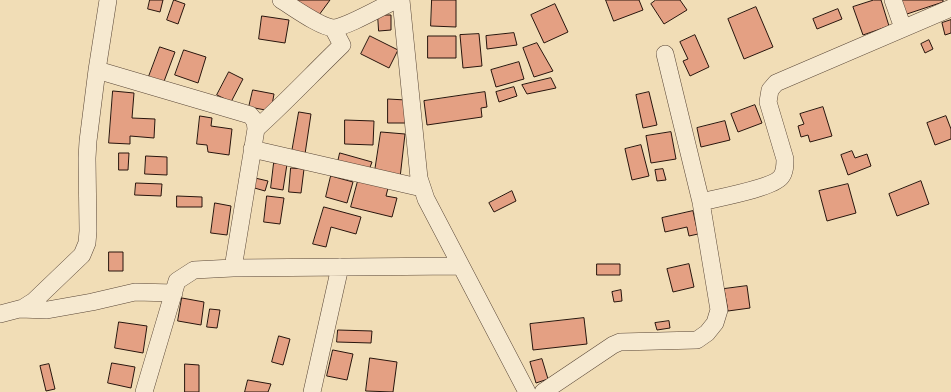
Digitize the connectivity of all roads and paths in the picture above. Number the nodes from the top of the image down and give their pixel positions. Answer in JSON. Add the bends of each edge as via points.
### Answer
{"nodes":[{"id":1,"x":108,"y":0,"type":"edge"},
{"id":2,"x":281,"y":0,"type":"edge"},
{"id":3,"x":396,"y":0,"type":"edge"},
{"id":4,"x":400,"y":0,"type":"edge"},
{"id":5,"x":893,"y":0,"type":"edge"},
{"id":6,"x":951,"y":8,"type":"edge"},
{"id":7,"x":333,"y":28,"type":"junction"},
{"id":8,"x":903,"y":28,"type":"junction"},
{"id":9,"x":665,"y":54,"type":"dead end"},
{"id":10,"x":96,"y":70,"type":"junction"},
{"id":11,"x":256,"y":129,"type":"junction"},
{"id":12,"x":252,"y":149,"type":"junction"},
{"id":13,"x":422,"y":188,"type":"junction"},
{"id":14,"x":701,"y":202,"type":"junction"},
{"id":15,"x":461,"y":266,"type":"junction"},
{"id":16,"x":340,"y":267,"type":"junction"},
{"id":17,"x":233,"y":268,"type":"junction"},
{"id":18,"x":174,"y":293,"type":"junction"},
{"id":19,"x":19,"y":309,"type":"junction"},
{"id":20,"x":0,"y":314,"type":"edge"},
{"id":21,"x":144,"y":392,"type":"edge"},
{"id":22,"x":312,"y":392,"type":"edge"},
{"id":23,"x":527,"y":392,"type":"edge"},
{"id":24,"x":543,"y":392,"type":"edge"}],
"edges":[{"from":1,"to":10,"type":"street"},
{"from":2,"to":7,"type":"street","via":[[321,24]]},
{"from":3,"to":7,"type":"street","via":[[343,26]]},
{"from":4,"to":13,"type":"street"},
{"from":5,"to":8,"type":"street"},
{"from":6,"to":8,"type":"street"},
{"from":7,"to":11,"type":"street","via":[[342,45]]},
{"from":8,"to":14,"type":"street","via":[[776,83],[770,90],[768,102],[785,159],[782,177],[775,182]]},
{"from":9,"to":14,"type":"street"},
{"from":10,"to":11,"type":"street","via":[[250,115],[255,121]]},
{"from":10,"to":19,"type":"street","via":[[88,140],[86,243],[82,255],[34,301]]},
{"from":11,"to":12,"type":"street"},
{"from":12,"to":13,"type":"street"},
{"from":12,"to":17,"type":"street"},
{"from":13,"to":15,"type":"street"},
{"from":14,"to":24,"type":"street","via":[[719,310],[715,323],[707,333],[696,340],[628,341],[616,344]]},
{"from":15,"to":16,"type":"street"},
{"from":15,"to":23,"type":"street"},
{"from":16,"to":17,"type":"street"},
{"from":16,"to":22,"type":"street"},
{"from":17,"to":18,"type":"street","via":[[194,270],[177,280]]},
{"from":18,"to":19,"type":"street","via":[[135,292],[47,310]]},
{"from":18,"to":21,"type":"street"},
{"from":19,"to":20,"type":"street"}]}
